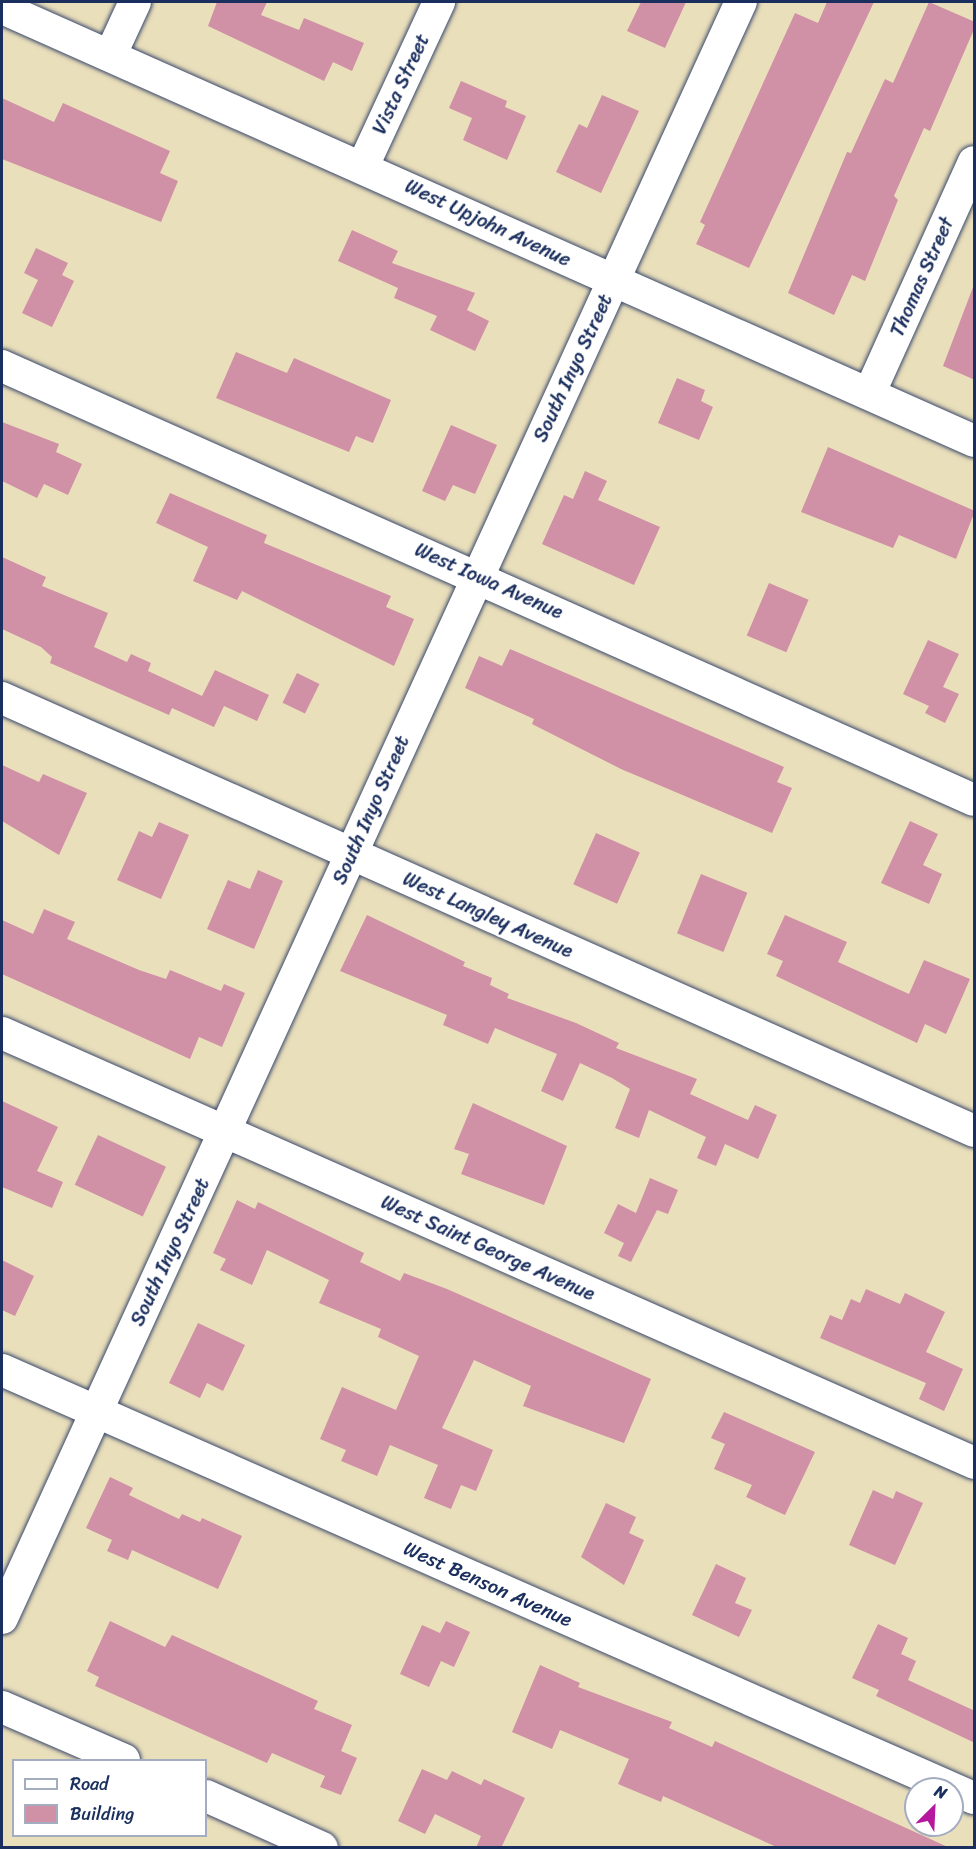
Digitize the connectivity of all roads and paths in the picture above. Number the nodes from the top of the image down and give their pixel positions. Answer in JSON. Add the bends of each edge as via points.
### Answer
{"nodes":[{"id":1,"x":135,"y":2,"type":"edge"},
{"id":2,"x":439,"y":2,"type":"edge"},
{"id":3,"x":741,"y":2,"type":"edge"},
{"id":4,"x":2,"y":8,"type":"edge"},
{"id":5,"x":111,"y":54,"type":"junction"},
{"id":6,"x":975,"y":162,"type":"edge"},
{"id":7,"x":363,"y":166,"type":"junction"},
{"id":8,"x":613,"y":280,"type":"junction"},
{"id":9,"x":2,"y":366,"type":"edge"},
{"id":10,"x":870,"y":392,"type":"junction"},
{"id":11,"x":975,"y":441,"type":"edge"},
{"id":12,"x":476,"y":575,"type":"junction"},
{"id":13,"x":2,"y":698,"type":"edge"},
{"id":14,"x":975,"y":800,"type":"edge"},
{"id":15,"x":351,"y":854,"type":"junction"},
{"id":16,"x":2,"y":1032,"type":"edge"},
{"id":17,"x":975,"y":1131,"type":"edge"},
{"id":18,"x":225,"y":1132,"type":"junction"},
{"id":19,"x":2,"y":1370,"type":"edge"},
{"id":20,"x":96,"y":1412,"type":"junction"},
{"id":21,"x":975,"y":1463,"type":"edge"},
{"id":22,"x":2,"y":1618,"type":"edge"},
{"id":23,"x":2,"y":1707,"type":"edge"},
{"id":24,"x":119,"y":1759,"type":"edge"},
{"id":25,"x":207,"y":1796,"type":"edge"},
{"id":26,"x":975,"y":1798,"type":"edge"},
{"id":27,"x":322,"y":1848,"type":"edge"}],
"edges":[{"from":1,"to":5,"type":"street"},
{"from":2,"to":7,"type":"street","name":"Vista Street"},
{"from":3,"to":8,"type":"street","name":"South Inyo Street"},
{"from":4,"to":5,"type":"street","name":"West Upjohn Avenue"},
{"from":5,"to":7,"type":"street","name":"West Upjohn Avenue"},
{"from":6,"to":10,"type":"street","name":"Thomas Street"},
{"from":7,"to":8,"type":"street","name":"West Upjohn Avenue"},
{"from":8,"to":10,"type":"street","name":"West Upjohn Avenue"},
{"from":8,"to":12,"type":"street","name":"South Inyo Street"},
{"from":9,"to":12,"type":"street","name":"West Iowa Avenue"},
{"from":10,"to":11,"type":"street","name":"West Upjohn Avenue"},
{"from":12,"to":14,"type":"street","name":"West Iowa Avenue"},
{"from":12,"to":15,"type":"street","name":"South Inyo Street"},
{"from":13,"to":15,"type":"street","name":"West Langley Avenue"},
{"from":15,"to":17,"type":"street","name":"West Langley Avenue"},
{"from":15,"to":18,"type":"street","name":"South Inyo Street"},
{"from":16,"to":18,"type":"street","name":"West Saint George Avenue"},
{"from":18,"to":20,"type":"street","name":"South Inyo Street"},
{"from":18,"to":21,"type":"street","name":"West Saint George Avenue"},
{"from":19,"to":20,"type":"street","name":"West Benson Avenue"},
{"from":20,"to":22,"type":"street","name":"South Inyo Street"},
{"from":20,"to":26,"type":"street","name":"West Benson Avenue"},
{"from":23,"to":24,"type":"street"},
{"from":25,"to":27,"type":"street"}]}
